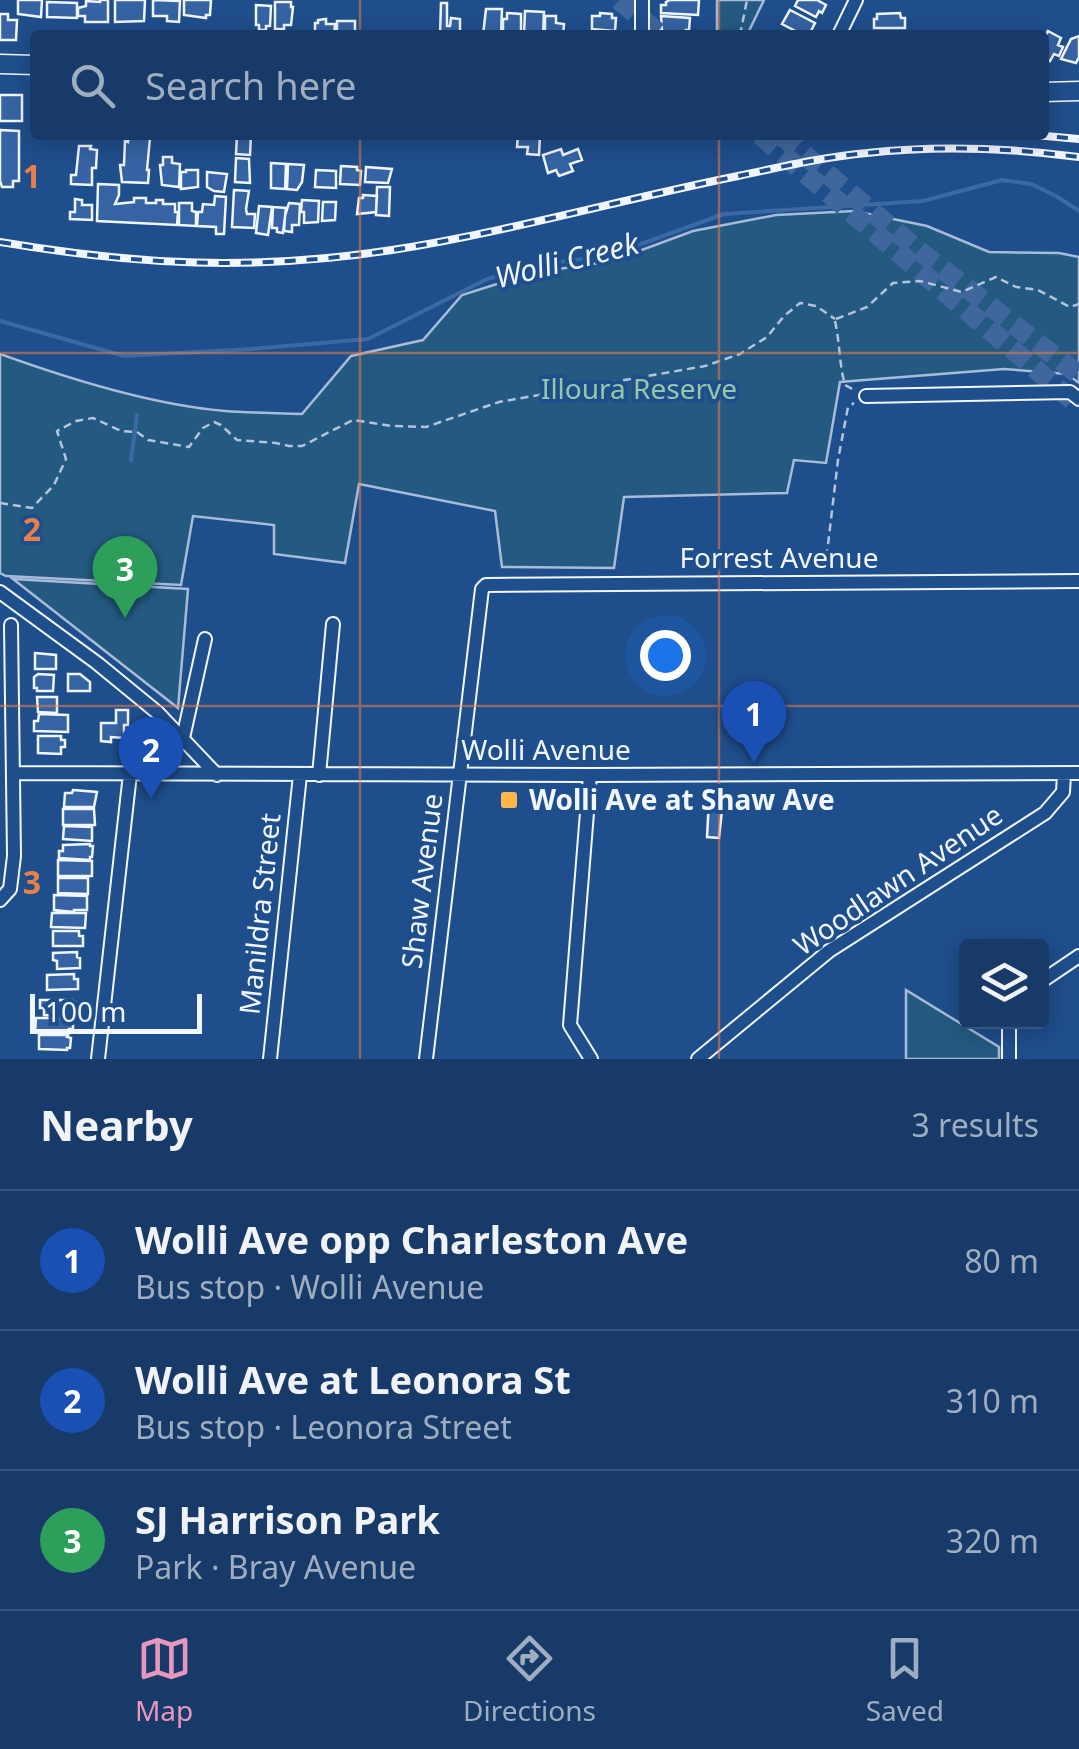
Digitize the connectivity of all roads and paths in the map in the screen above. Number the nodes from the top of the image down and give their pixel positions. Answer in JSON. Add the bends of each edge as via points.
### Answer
{"nodes":[{"id":1,"x":642,"y":0,"type":"edge"},
{"id":2,"x":746,"y":0,"type":"edge"},
{"id":3,"x":856,"y":0,"type":"edge"},
{"id":4,"x":642,"y":30,"type":"edge"},
{"id":5,"x":741,"y":30,"type":"edge"},
{"id":6,"x":841,"y":30,"type":"edge"},
{"id":7,"x":0,"y":64,"type":"edge"},
{"id":8,"x":30,"y":66,"type":"edge"},
{"id":9,"x":1079,"y":91,"type":"edge"},
{"id":10,"x":1049,"y":92,"type":"edge"},
{"id":11,"x":1079,"y":304,"type":"edge"},
{"id":12,"x":836,"y":319,"type":"junction"},
{"id":13,"x":866,"y":396,"type":"junction"},
{"id":14,"x":1079,"y":399,"type":"edge"},
{"id":15,"x":0,"y":503,"type":"edge"},
{"id":16,"x":825,"y":572,"type":"dead end"},
{"id":17,"x":1079,"y":581,"type":"edge"},
{"id":18,"x":482,"y":589,"type":"joint"},
{"id":19,"x":0,"y":592,"type":"edge"},
{"id":20,"x":333,"y":624,"type":"dead end"},
{"id":21,"x":11,"y":625,"type":"dead end"},
{"id":22,"x":204,"y":639,"type":"dead end"},
{"id":23,"x":183,"y":738,"type":"junction"},
{"id":24,"x":14,"y":773,"type":"junction"},
{"id":25,"x":1079,"y":773,"type":"edge"},
{"id":26,"x":130,"y":774,"type":"junction"},
{"id":27,"x":1064,"y":774,"type":"junction"},
{"id":28,"x":218,"y":775,"type":"junction"},
{"id":29,"x":300,"y":775,"type":"junction"},
{"id":30,"x":319,"y":775,"type":"junction"},
{"id":31,"x":460,"y":775,"type":"junction"},
{"id":32,"x":590,"y":775,"type":"junction"},
{"id":33,"x":0,"y":900,"type":"edge"},
{"id":34,"x":1079,"y":956,"type":"edge"},
{"id":35,"x":1049,"y":976,"type":"edge"},
{"id":36,"x":1009,"y":1029,"type":"edge"},
{"id":37,"x":98,"y":1059,"type":"edge"},
{"id":38,"x":270,"y":1059,"type":"edge"},
{"id":39,"x":426,"y":1059,"type":"edge"},
{"id":40,"x":590,"y":1059,"type":"edge"},
{"id":41,"x":698,"y":1059,"type":"edge"},
{"id":42,"x":1010,"y":1059,"type":"edge"}],
"edges":[{"from":1,"to":4,"type":"street"},
{"from":2,"to":5,"type":"path"},
{"from":3,"to":6,"type":"street"},
{"from":7,"to":8,"type":"main road"},
{"from":9,"to":10,"type":"main road"},
{"from":11,"to":12,"type":"path","via":[[996,277],[962,292],[920,281],[893,283],[867,308]]},
{"from":12,"to":13,"type":"path","via":[[846,385]]},
{"from":12,"to":15,"type":"path","via":[[800,303],[767,337],[705,366],[499,402],[426,427],[353,420],[302,446],[237,440],[214,422],[190,446],[148,440],[92,418],[76,421],[58,431],[66,459],[54,485],[32,508]]},
{"from":13,"to":14,"type":"street","via":[[1070,392]]},
{"from":13,"to":16,"type":"path","via":[[848,406]]},
{"from":17,"to":18,"type":"street","name":"Forrest Avenue"},
{"from":18,"to":31,"type":"street","name":"Shaw Avenue"},
{"from":19,"to":23,"type":"street"},
{"from":20,"to":30,"type":"street"},
{"from":21,"to":24,"type":"street"},
{"from":22,"to":23,"type":"street"},
{"from":23,"to":28,"type":"street"},
{"from":24,"to":26,"type":"street","name":"Wolli Avenue"},
{"from":24,"to":33,"type":"street","via":[[14,856],[10,888]]},
{"from":25,"to":27,"type":"street","name":"Wolli Avenue"},
{"from":26,"to":28,"type":"street","name":"Wolli Avenue"},
{"from":26,"to":37,"type":"street"},
{"from":27,"to":32,"type":"street","name":"Wolli Avenue"},
{"from":27,"to":41,"type":"street","name":"Woodlawn Avenue","via":[[1063,792],[1045,813],[829,951]]},
{"from":28,"to":29,"type":"street","name":"Wolli Avenue"},
{"from":29,"to":30,"type":"street","name":"Wolli Avenue"},
{"from":29,"to":38,"type":"street","name":"Manildra Street"},
{"from":30,"to":31,"type":"street","name":"Wolli Avenue"},
{"from":31,"to":32,"type":"street","name":"Wolli Avenue"},
{"from":31,"to":39,"type":"street","name":"Shaw Avenue"},
{"from":32,"to":40,"type":"street","via":[[570,1025]]},
{"from":34,"to":35,"type":"street"},
{"from":36,"to":42,"type":"street"}]}
